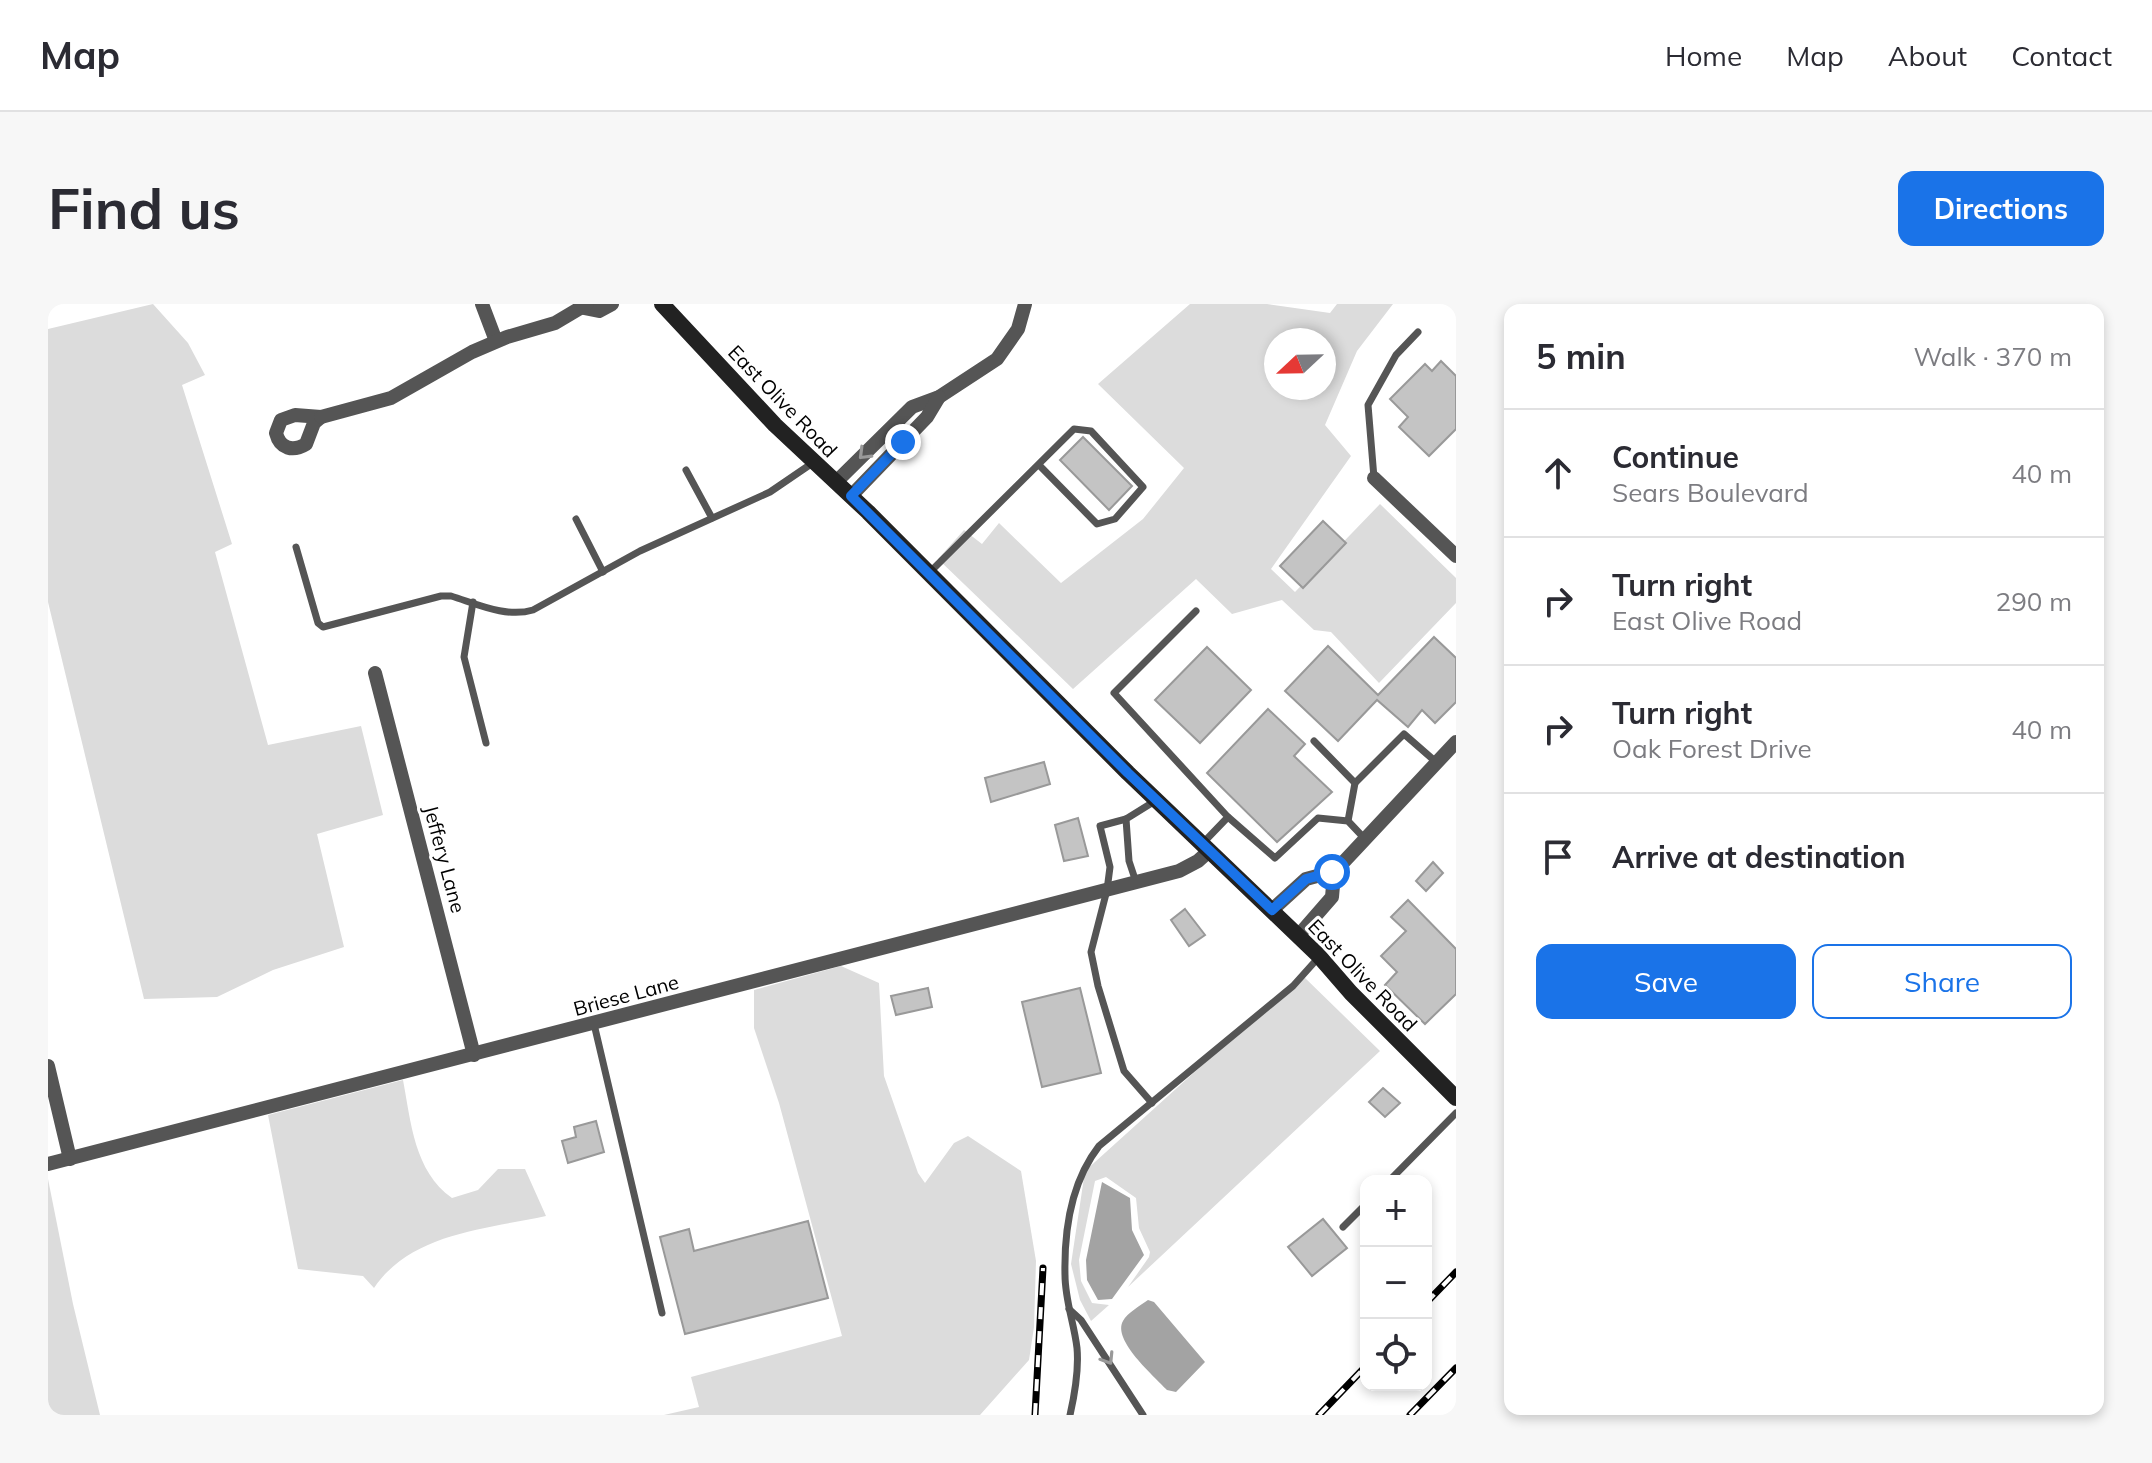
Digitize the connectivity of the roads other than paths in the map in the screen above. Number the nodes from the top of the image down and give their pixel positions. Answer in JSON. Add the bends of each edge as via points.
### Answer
{"nodes":[{"id":1,"x":482,"y":304,"type":"edge"},
{"id":2,"x":612,"y":304,"type":"edge"},
{"id":3,"x":662,"y":304,"type":"edge"},
{"id":4,"x":1025,"y":304,"type":"edge"},
{"id":5,"x":586,"y":306,"type":"edge"},
{"id":6,"x":1418,"y":332,"type":"dead end"},
{"id":7,"x":496,"y":341,"type":"junction"},
{"id":8,"x":939,"y":397,"type":"junction"},
{"id":9,"x":321,"y":417,"type":"dead end"},
{"id":10,"x":814,"y":462,"type":"junction"},
{"id":11,"x":1039,"y":465,"type":"junction"},
{"id":12,"x":686,"y":470,"type":"dead end"},
{"id":13,"x":1374,"y":478,"type":"joint"},
{"id":14,"x":836,"y":482,"type":"junction"},
{"id":15,"x":851,"y":496,"type":"junction"},
{"id":16,"x":712,"y":518,"type":"junction"},
{"id":17,"x":576,"y":519,"type":"dead end"},
{"id":18,"x":296,"y":547,"type":"dead end"},
{"id":19,"x":1456,"y":556,"type":"edge"},
{"id":20,"x":603,"y":572,"type":"junction"},
{"id":21,"x":929,"y":573,"type":"junction"},
{"id":22,"x":473,"y":602,"type":"junction"},
{"id":23,"x":1196,"y":611,"type":"dead end"},
{"id":24,"x":375,"y":673,"type":"dead end"},
{"id":25,"x":1314,"y":741,"type":"dead end"},
{"id":26,"x":1456,"y":742,"type":"edge"},
{"id":27,"x":486,"y":743,"type":"dead end"},
{"id":28,"x":1437,"y":763,"type":"junction"},
{"id":29,"x":1355,"y":783,"type":"junction"},
{"id":30,"x":1156,"y":800,"type":"junction"},
{"id":31,"x":1228,"y":817,"type":"junction"},
{"id":32,"x":1126,"y":819,"type":"junction"},
{"id":33,"x":1348,"y":821,"type":"junction"},
{"id":34,"x":1365,"y":839,"type":"junction"},
{"id":35,"x":1206,"y":848,"type":"junction"},
{"id":36,"x":1129,"y":861,"type":"junction"},
{"id":37,"x":1110,"y":867,"type":"junction"},
{"id":38,"x":1338,"y":868,"type":"junction"},
{"id":39,"x":1136,"y":882,"type":"junction"},
{"id":40,"x":1107,"y":890,"type":"junction"},
{"id":41,"x":1272,"y":910,"type":"junction"},
{"id":42,"x":1298,"y":936,"type":"junction"},
{"id":43,"x":1319,"y":957,"type":"junction"},
{"id":44,"x":594,"y":1024,"type":"junction"},
{"id":45,"x":474,"y":1055,"type":"junction"},
{"id":46,"x":48,"y":1066,"type":"edge"},
{"id":47,"x":1456,"y":1098,"type":"edge"},
{"id":48,"x":1152,"y":1103,"type":"junction"},
{"id":49,"x":1456,"y":1113,"type":"edge"},
{"id":50,"x":70,"y":1159,"type":"junction"},
{"id":51,"x":48,"y":1164,"type":"edge"},
{"id":52,"x":1395,"y":1175,"type":"edge"},
{"id":53,"x":1360,"y":1210,"type":"edge"},
{"id":54,"x":1343,"y":1227,"type":"dead end"},
{"id":55,"x":1068,"y":1307,"type":"junction"},
{"id":56,"x":662,"y":1313,"type":"dead end"},
{"id":57,"x":1070,"y":1415,"type":"edge"},
{"id":58,"x":1143,"y":1415,"type":"edge"}],
"edges":[{"from":1,"to":7,"type":"street"},
{"from":2,"to":5,"type":"street","via":[[599,311]]},
{"from":3,"to":10,"type":"street","name":"East Olive Road"},
{"from":4,"to":8,"type":"street","via":[[1018,329],[997,359]]},
{"from":5,"to":7,"type":"street","via":[[546,326]]},
{"from":6,"to":13,"type":"lane","via":[[1396,355],[1368,405]]},
{"from":7,"to":9,"type":"street","via":[[391,398]]},
{"from":8,"to":14,"type":"street","one_way":true,"via":[[912,407]]},
{"from":8,"to":15,"type":"street","via":[[927,417]]},
{"from":10,"to":14,"type":"street","name":"East Olive Road"},
{"from":10,"to":16,"type":"lane","via":[[770,492]]},
{"from":11,"to":11,"type":"lane","via":[[1074,429],[1091,431],[1143,487],[1115,519],[1097,524]]},
{"from":11,"to":21,"type":"lane"},
{"from":12,"to":16,"type":"lane"},
{"from":13,"to":19,"type":"street"},
{"from":14,"to":15,"type":"street","name":"East Olive Road"},
{"from":15,"to":21,"type":"street","name":"East Olive Road"},
{"from":16,"to":20,"type":"lane"},
{"from":17,"to":20,"type":"lane"},
{"from":18,"to":22,"type":"lane","via":[[323,627],[441,596]]},
{"from":20,"to":22,"type":"lane","via":[[523,613]]},
{"from":21,"to":30,"type":"street","name":"East Olive Road"},
{"from":22,"to":27,"type":"lane","via":[[464,657]]},
{"from":23,"to":31,"type":"lane","via":[[1114,693]]},
{"from":24,"to":45,"type":"street","name":"Jeffery Lane"},
{"from":25,"to":29,"type":"lane"},
{"from":26,"to":28,"type":"street"},
{"from":28,"to":29,"type":"lane","via":[[1404,734]]},
{"from":28,"to":34,"type":"street"},
{"from":29,"to":33,"type":"lane"},
{"from":30,"to":32,"type":"lane"},
{"from":30,"to":35,"type":"street","name":"East Olive Road"},
{"from":31,"to":33,"type":"lane","via":[[1275,858],[1318,818]]},
{"from":31,"to":35,"type":"lane"},
{"from":32,"to":36,"type":"lane"},
{"from":32,"to":37,"type":"lane","via":[[1100,826]]},
{"from":33,"to":34,"type":"lane"},
{"from":34,"to":38,"type":"street"},
{"from":35,"to":39,"type":"street","name":"Briese Lane","via":[[1184,869]]},
{"from":35,"to":41,"type":"street","name":"East Olive Road"},
{"from":36,"to":37,"type":"lane"},
{"from":36,"to":39,"type":"lane"},
{"from":37,"to":40,"type":"lane"},
{"from":38,"to":41,"type":"street","via":[[1306,879]]},
{"from":38,"to":42,"type":"street","via":[[1332,897]]},
{"from":39,"to":40,"type":"street","name":"Briese Lane"},
{"from":40,"to":44,"type":"street","name":"Briese Lane"},
{"from":40,"to":48,"type":"lane","via":[[1091,952],[1098,986],[1124,1071]]},
{"from":41,"to":42,"type":"street","name":"East Olive Road"},
{"from":42,"to":43,"type":"street","name":"East Olive Road"},
{"from":43,"to":47,"type":"street","name":"East Olive Road"},
{"from":43,"to":48,"type":"lane"},
{"from":44,"to":45,"type":"street","name":"Briese Lane"},
{"from":44,"to":56,"type":"lane"},
{"from":45,"to":50,"type":"street","name":"Briese Lane"},
{"from":46,"to":50,"type":"street"},
{"from":48,"to":55,"type":"lane","via":[[1099,1146],[1075,1186],[1064,1274]]},
{"from":49,"to":52,"type":"lane"},
{"from":50,"to":51,"type":"street","name":"Briese Lane"},
{"from":53,"to":54,"type":"lane"},
{"from":55,"to":57,"type":"lane","via":[[1077,1348]]},
{"from":55,"to":58,"type":"lane","one_way":true}]}
